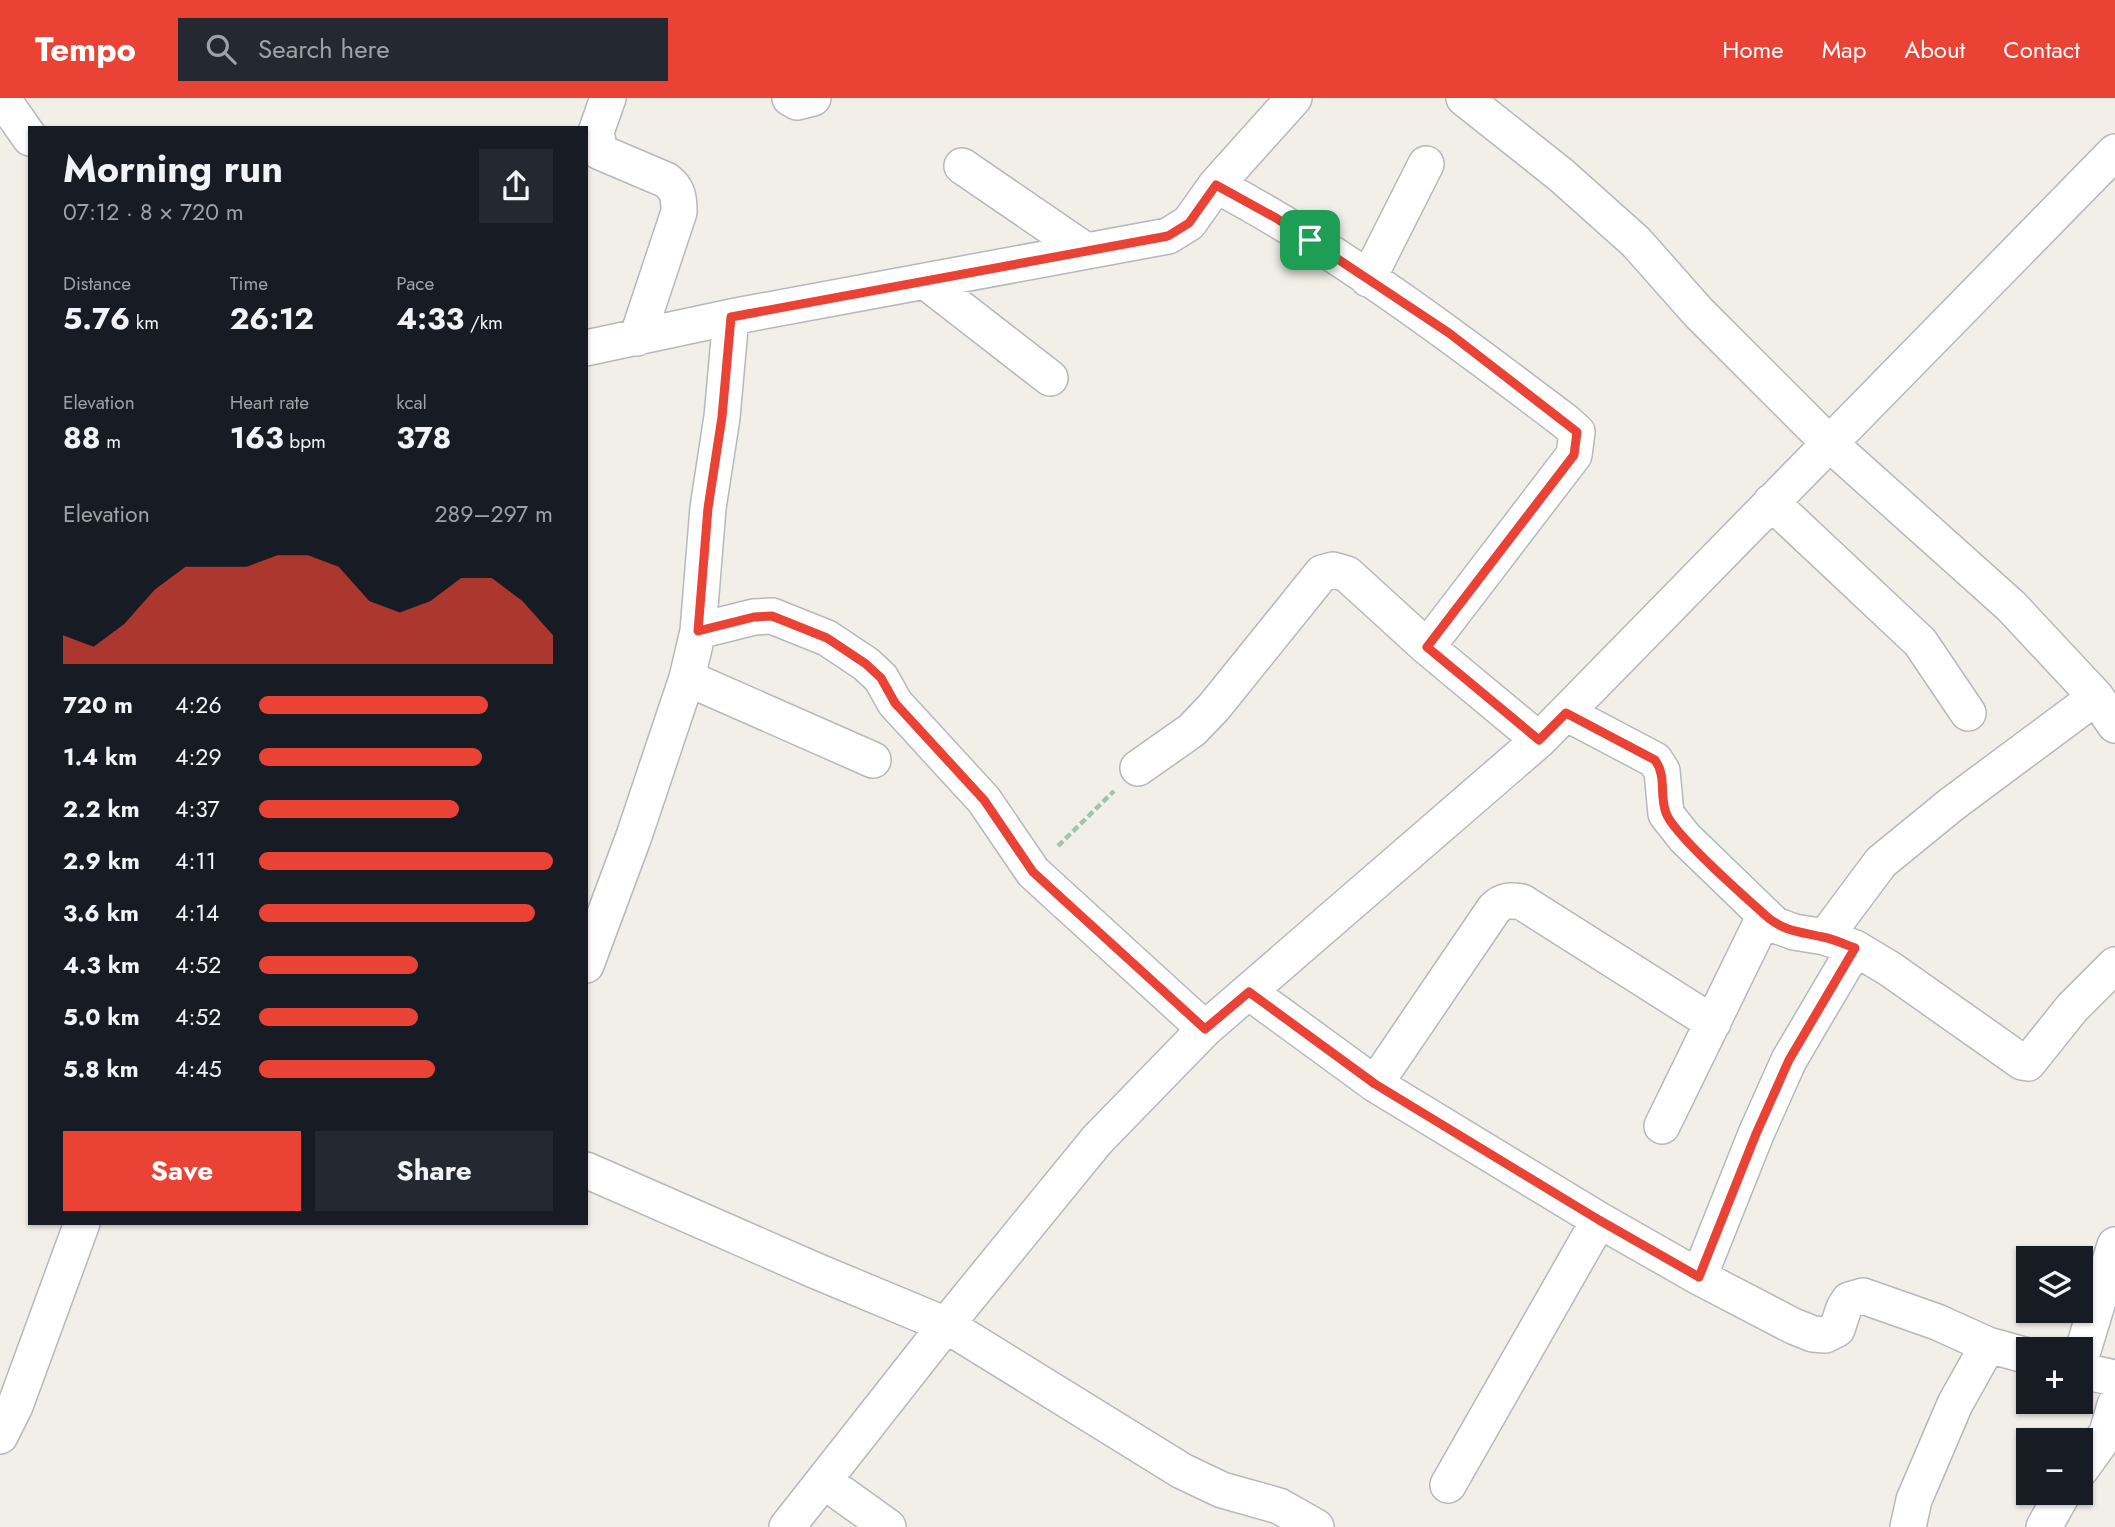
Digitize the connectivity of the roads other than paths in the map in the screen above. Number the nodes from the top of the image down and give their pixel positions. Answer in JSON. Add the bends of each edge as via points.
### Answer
{"nodes":[{"id":1,"x":3,"y":98,"type":"edge"},
{"id":2,"x":608,"y":98,"type":"edge"},
{"id":3,"x":790,"y":98,"type":"edge"},
{"id":4,"x":813,"y":98,"type":"edge"},
{"id":5,"x":1294,"y":98,"type":"edge"},
{"id":6,"x":1464,"y":98,"type":"edge"},
{"id":7,"x":28,"y":135,"type":"edge"},
{"id":8,"x":2115,"y":152,"type":"edge"},
{"id":9,"x":1426,"y":164,"type":"dead end"},
{"id":10,"x":962,"y":166,"type":"dead end"},
{"id":11,"x":1216,"y":185,"type":"junction"},
{"id":12,"x":1086,"y":251,"type":"junction"},
{"id":13,"x":1368,"y":279,"type":"junction"},
{"id":14,"x":926,"y":281,"type":"junction"},
{"id":15,"x":731,"y":317,"type":"junction"},
{"id":16,"x":637,"y":338,"type":"junction"},
{"id":17,"x":588,"y":348,"type":"edge"},
{"id":18,"x":1050,"y":378,"type":"dead end"},
{"id":19,"x":1829,"y":443,"type":"junction"},
{"id":20,"x":1771,"y":502,"type":"junction"},
{"id":21,"x":698,"y":631,"type":"junction"},
{"id":22,"x":1427,"y":647,"type":"junction"},
{"id":23,"x":687,"y":678,"type":"junction"},
{"id":24,"x":2106,"y":711,"type":"edge"},
{"id":25,"x":1566,"y":713,"type":"junction"},
{"id":26,"x":1968,"y":713,"type":"dead end"},
{"id":27,"x":1539,"y":740,"type":"junction"},
{"id":28,"x":873,"y":760,"type":"dead end"},
{"id":29,"x":1138,"y":768,"type":"road end"},
{"id":30,"x":1765,"y":915,"type":"junction"},
{"id":31,"x":1840,"y":943,"type":"junction"},
{"id":32,"x":588,"y":960,"type":"edge"},
{"id":33,"x":2115,"y":965,"type":"edge"},
{"id":34,"x":1249,"y":992,"type":"junction"},
{"id":35,"x":1713,"y":1023,"type":"junction"},
{"id":36,"x":1205,"y":1029,"type":"junction"},
{"id":37,"x":1375,"y":1084,"type":"junction"},
{"id":38,"x":1662,"y":1126,"type":"dead end"},
{"id":39,"x":588,"y":1171,"type":"edge"},
{"id":40,"x":1599,"y":1220,"type":"junction"},
{"id":41,"x":81,"y":1225,"type":"edge"},
{"id":42,"x":2115,"y":1245,"type":"edge"},
{"id":43,"x":1699,"y":1277,"type":"junction"},
{"id":44,"x":946,"y":1325,"type":"junction"},
{"id":45,"x":2087,"y":1337,"type":"edge"},
{"id":46,"x":1988,"y":1345,"type":"junction"},
{"id":47,"x":2016,"y":1353,"type":"edge"},
{"id":48,"x":2093,"y":1373,"type":"edge"},
{"id":49,"x":2115,"y":1378,"type":"edge"},
{"id":50,"x":2115,"y":1405,"type":"edge"},
{"id":51,"x":0,"y":1436,"type":"edge"},
{"id":52,"x":2093,"y":1452,"type":"edge"},
{"id":53,"x":824,"y":1481,"type":"junction"},
{"id":54,"x":1448,"y":1485,"type":"dead end"},
{"id":55,"x":2056,"y":1505,"type":"edge"},
{"id":56,"x":787,"y":1527,"type":"edge"},
{"id":57,"x":888,"y":1527,"type":"edge"},
{"id":58,"x":1316,"y":1527,"type":"edge"},
{"id":59,"x":1908,"y":1527,"type":"edge"},
{"id":60,"x":2044,"y":1527,"type":"edge"}],
"edges":[{"from":1,"to":7,"type":"street"},
{"from":2,"to":16,"type":"street","via":[[596,132],[600,152],[666,180],[679,199],[679,212]]},
{"from":3,"to":4,"type":"street","via":[[797,102]]},
{"from":5,"to":11,"type":"street"},
{"from":6,"to":19,"type":"street","via":[[1636,242],[1698,312]]},
{"from":8,"to":19,"type":"street"},
{"from":9,"to":13,"type":"street"},
{"from":10,"to":12,"type":"street"},
{"from":11,"to":12,"type":"street","via":[[1189,223],[1168,236]]},
{"from":11,"to":13,"type":"street"},
{"from":12,"to":14,"type":"street"},
{"from":13,"to":22,"type":"street","via":[[1449,333],[1577,432],[1574,455]]},
{"from":14,"to":15,"type":"street"},
{"from":14,"to":18,"type":"street"},
{"from":15,"to":16,"type":"street"},
{"from":15,"to":21,"type":"street"},
{"from":16,"to":17,"type":"street"},
{"from":19,"to":20,"type":"street"},
{"from":19,"to":24,"type":"street","via":[[2011,606]]},
{"from":20,"to":25,"type":"street"},
{"from":20,"to":26,"type":"street","via":[[1920,642]]},
{"from":21,"to":23,"type":"street"},
{"from":21,"to":36,"type":"street","via":[[772,616],[827,638],[866,664],[881,678],[895,703],[984,800],[1033,872]]},
{"from":22,"to":27,"type":"street"},
{"from":22,"to":29,"type":"street","via":[[1347,574],[1322,573],[1192,730]]},
{"from":23,"to":28,"type":"street"},
{"from":23,"to":32,"type":"street"},
{"from":24,"to":31,"type":"street","via":[[1952,804],[1881,862]]},
{"from":25,"to":27,"type":"street"},
{"from":25,"to":30,"type":"street","via":[[1655,760],[1662,771],[1666,814]]},
{"from":27,"to":34,"type":"street"},
{"from":30,"to":31,"type":"street","via":[[1775,925]]},
{"from":30,"to":35,"type":"street"},
{"from":31,"to":33,"type":"street","via":[[1890,969],[2025,1063]]},
{"from":31,"to":43,"type":"street"},
{"from":34,"to":36,"type":"street"},
{"from":34,"to":37,"type":"street"},
{"from":35,"to":37,"type":"street","via":[[1521,902],[1510,900],[1494,909]]},
{"from":35,"to":38,"type":"street"},
{"from":36,"to":44,"type":"street","via":[[1097,1140]]},
{"from":37,"to":40,"type":"street"},
{"from":39,"to":44,"type":"street"},
{"from":40,"to":43,"type":"street"},
{"from":40,"to":54,"type":"street"},
{"from":41,"to":51,"type":"street"},
{"from":42,"to":45,"type":"street"},
{"from":43,"to":46,"type":"street","via":[[1813,1334],[1837,1329],[1850,1300],[1863,1296]]},
{"from":44,"to":53,"type":"street"},
{"from":44,"to":58,"type":"street","via":[[1182,1471],[1222,1490],[1279,1506]]},
{"from":46,"to":47,"type":"street"},
{"from":46,"to":59,"type":"street","via":[[1955,1404],[1914,1500]]},
{"from":48,"to":49,"type":"street"},
{"from":50,"to":52,"type":"street","via":[[2107,1433]]},
{"from":53,"to":56,"type":"street"},
{"from":53,"to":57,"type":"street"},
{"from":55,"to":60,"type":"street"}]}
